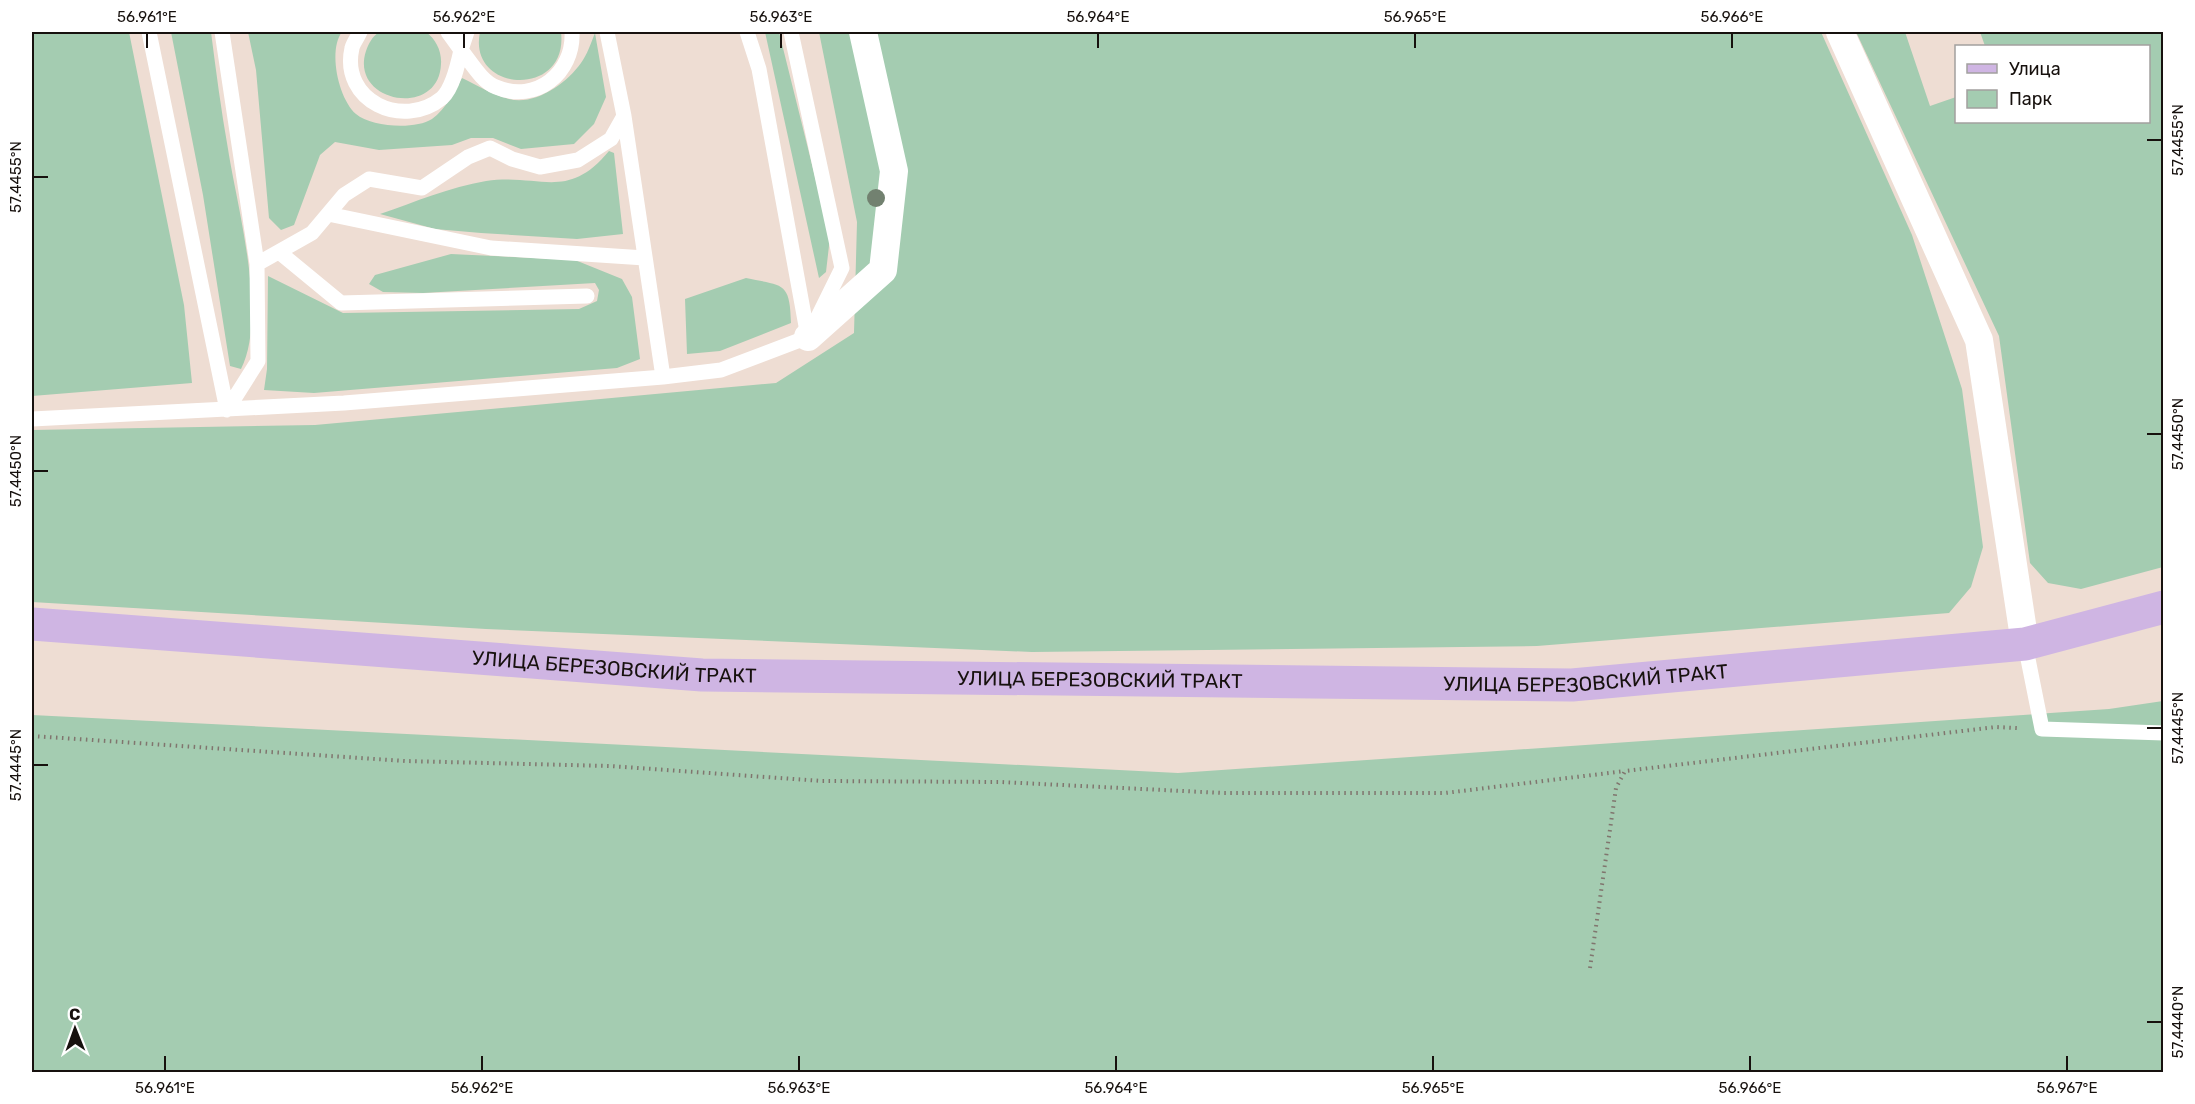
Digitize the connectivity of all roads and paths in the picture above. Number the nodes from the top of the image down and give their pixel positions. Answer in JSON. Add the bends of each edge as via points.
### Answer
{"nodes":[{"id":1,"x":149,"y":32,"type":"edge"},
{"id":2,"x":222,"y":32,"type":"edge"},
{"id":3,"x":360,"y":32,"type":"edge"},
{"id":4,"x":448,"y":32,"type":"edge"},
{"id":5,"x":467,"y":32,"type":"edge"},
{"id":6,"x":572,"y":32,"type":"edge"},
{"id":7,"x":607,"y":32,"type":"edge"},
{"id":8,"x":747,"y":32,"type":"edge"},
{"id":9,"x":791,"y":32,"type":"edge"},
{"id":10,"x":863,"y":32,"type":"edge"},
{"id":11,"x":1840,"y":32,"type":"edge"},
{"id":12,"x":461,"y":50,"type":"junction"},
{"id":13,"x":624,"y":116,"type":"junction"},
{"id":14,"x":328,"y":214,"type":"junction"},
{"id":15,"x":279,"y":252,"type":"junction"},
{"id":16,"x":645,"y":258,"type":"junction"},
{"id":17,"x":257,"y":264,"type":"junction"},
{"id":18,"x":587,"y":296,"type":"dead end"},
{"id":19,"x":808,"y":337,"type":"junction"},
{"id":20,"x":663,"y":377,"type":"junction"},
{"id":21,"x":226,"y":410,"type":"junction"},
{"id":22,"x":32,"y":419,"type":"edge"},
{"id":23,"x":2163,"y":607,"type":"edge"},
{"id":24,"x":32,"y":624,"type":"edge"},
{"id":25,"x":2025,"y":644,"type":"junction"},
{"id":26,"x":2042,"y":729,"type":"junction"},
{"id":27,"x":2163,"y":733,"type":"edge"},
{"id":28,"x":32,"y":736,"type":"edge"},
{"id":29,"x":1625,"y":771,"type":"junction"},
{"id":30,"x":1590,"y":968,"type":"dead end"}],
"edges":[{"from":1,"to":21,"type":"lane"},
{"from":2,"to":17,"type":"lane"},
{"from":3,"to":12,"type":"lane","via":[[352,48],[352,72],[366,97],[380,108],[411,114],[443,97]]},
{"from":4,"to":12,"type":"lane"},
{"from":5,"to":12,"type":"lane"},
{"from":6,"to":12,"type":"lane","via":[[573,47],[559,76],[526,93],[495,87]]},
{"from":7,"to":13,"type":"lane"},
{"from":8,"to":19,"type":"lane","via":[[759,69]]},
{"from":9,"to":19,"type":"lane","via":[[842,268]]},
{"from":10,"to":19,"type":"street","via":[[894,171],[883,270]]},
{"from":11,"to":25,"type":"street","via":[[1978,340]]},
{"from":13,"to":14,"type":"lane","via":[[611,139],[578,160],[540,167],[490,148],[468,157],[422,188],[369,179],[344,195]]},
{"from":13,"to":16,"type":"lane"},
{"from":14,"to":15,"type":"lane","via":[[312,233]]},
{"from":14,"to":16,"type":"lane","via":[[491,249]]},
{"from":15,"to":17,"type":"lane"},
{"from":15,"to":18,"type":"lane","via":[[341,303]]},
{"from":16,"to":20,"type":"lane"},
{"from":17,"to":21,"type":"lane","via":[[258,361]]},
{"from":19,"to":20,"type":"lane","via":[[721,370]]},
{"from":20,"to":21,"type":"lane"},
{"from":21,"to":22,"type":"lane"},
{"from":23,"to":25,"type":"main road","name":"УЛИЦА БЕРЕЗОВСКИЙ ТРАКТ"},
{"from":24,"to":25,"type":"main road","name":"УЛИЦА БЕРЕЗОВСКИЙ ТРАКТ","via":[[702,675],[1572,685]]},
{"from":25,"to":26,"type":"lane"},
{"from":26,"to":27,"type":"lane"},
{"from":26,"to":29,"type":"path","via":[[1996,727]]},
{"from":28,"to":29,"type":"path","via":[[405,762],[610,766],[822,781],[1001,782],[1224,793],[1445,793]]},
{"from":29,"to":30,"type":"path","via":[[1616,788]]}]}
